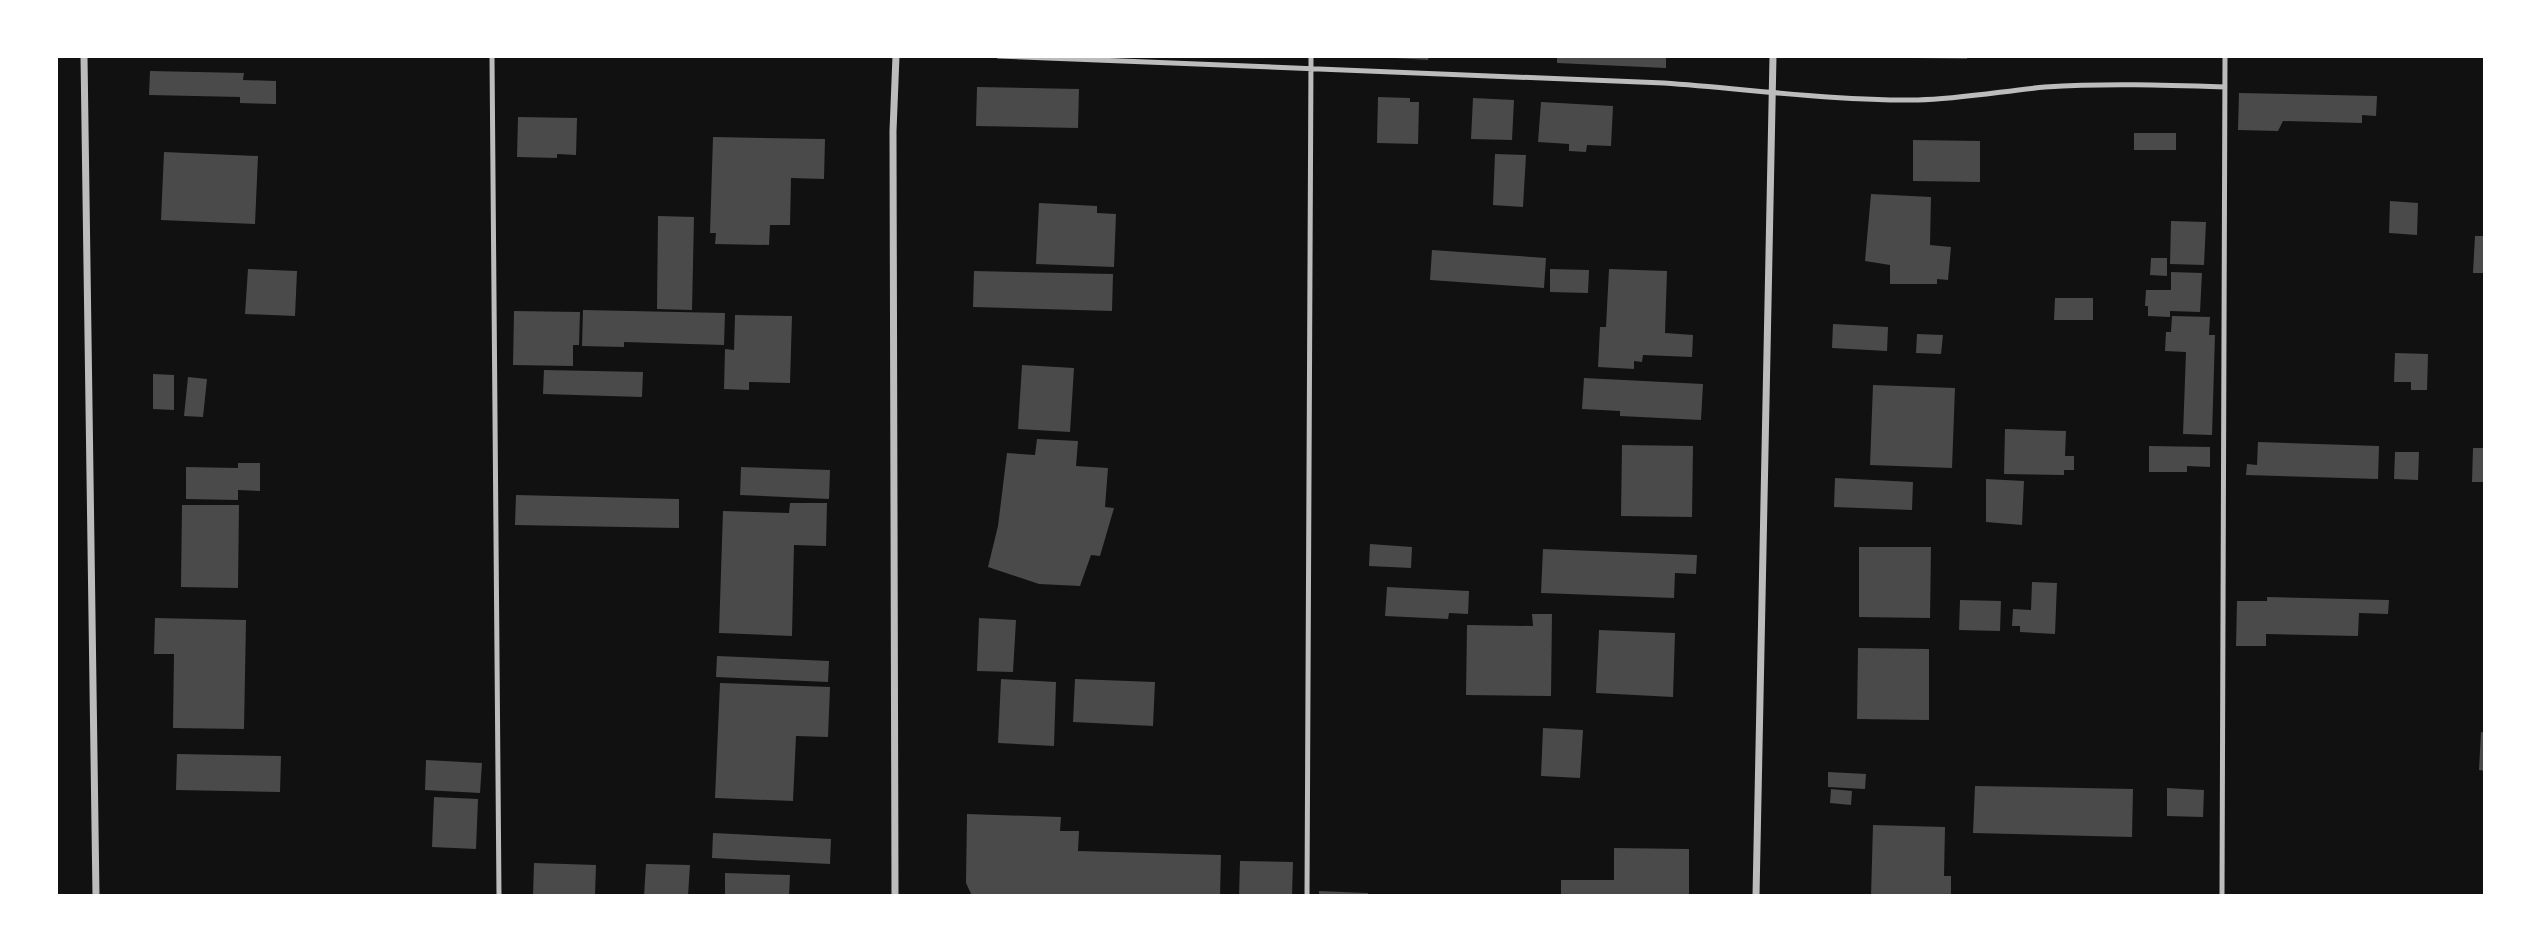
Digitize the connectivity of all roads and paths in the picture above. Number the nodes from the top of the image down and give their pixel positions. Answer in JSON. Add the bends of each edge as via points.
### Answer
{"nodes":[{"id":1,"x":84,"y":56,"type":"edge"},
{"id":2,"x":492,"y":56,"type":"edge"},
{"id":3,"x":896,"y":56,"type":"edge"},
{"id":4,"x":999,"y":56,"type":"edge"},
{"id":5,"x":1311,"y":56,"type":"edge"},
{"id":6,"x":1773,"y":56,"type":"edge"},
{"id":7,"x":2225,"y":56,"type":"edge"},
{"id":8,"x":1311,"y":69,"type":"junction"},
{"id":9,"x":2225,"y":87,"type":"junction"},
{"id":10,"x":1772,"y":94,"type":"junction"},
{"id":11,"x":96,"y":896,"type":"edge"},
{"id":12,"x":499,"y":896,"type":"edge"},
{"id":13,"x":895,"y":896,"type":"edge"},
{"id":14,"x":1307,"y":896,"type":"edge"},
{"id":15,"x":1756,"y":896,"type":"edge"},
{"id":16,"x":2221,"y":896,"type":"edge"}],
"edges":[{"from":1,"to":11,"type":"street"},
{"from":2,"to":12,"type":"lane"},
{"from":3,"to":13,"type":"street"},
{"from":4,"to":8,"type":"lane"},
{"from":5,"to":8,"type":"lane"},
{"from":6,"to":10,"type":"street"},
{"from":7,"to":9,"type":"lane"},
{"from":8,"to":10,"type":"lane","via":[[1664,83]]},
{"from":8,"to":14,"type":"lane"},
{"from":9,"to":10,"type":"lane","via":[[2111,84],[1917,100]]},
{"from":9,"to":16,"type":"lane"},
{"from":10,"to":15,"type":"street"}]}
